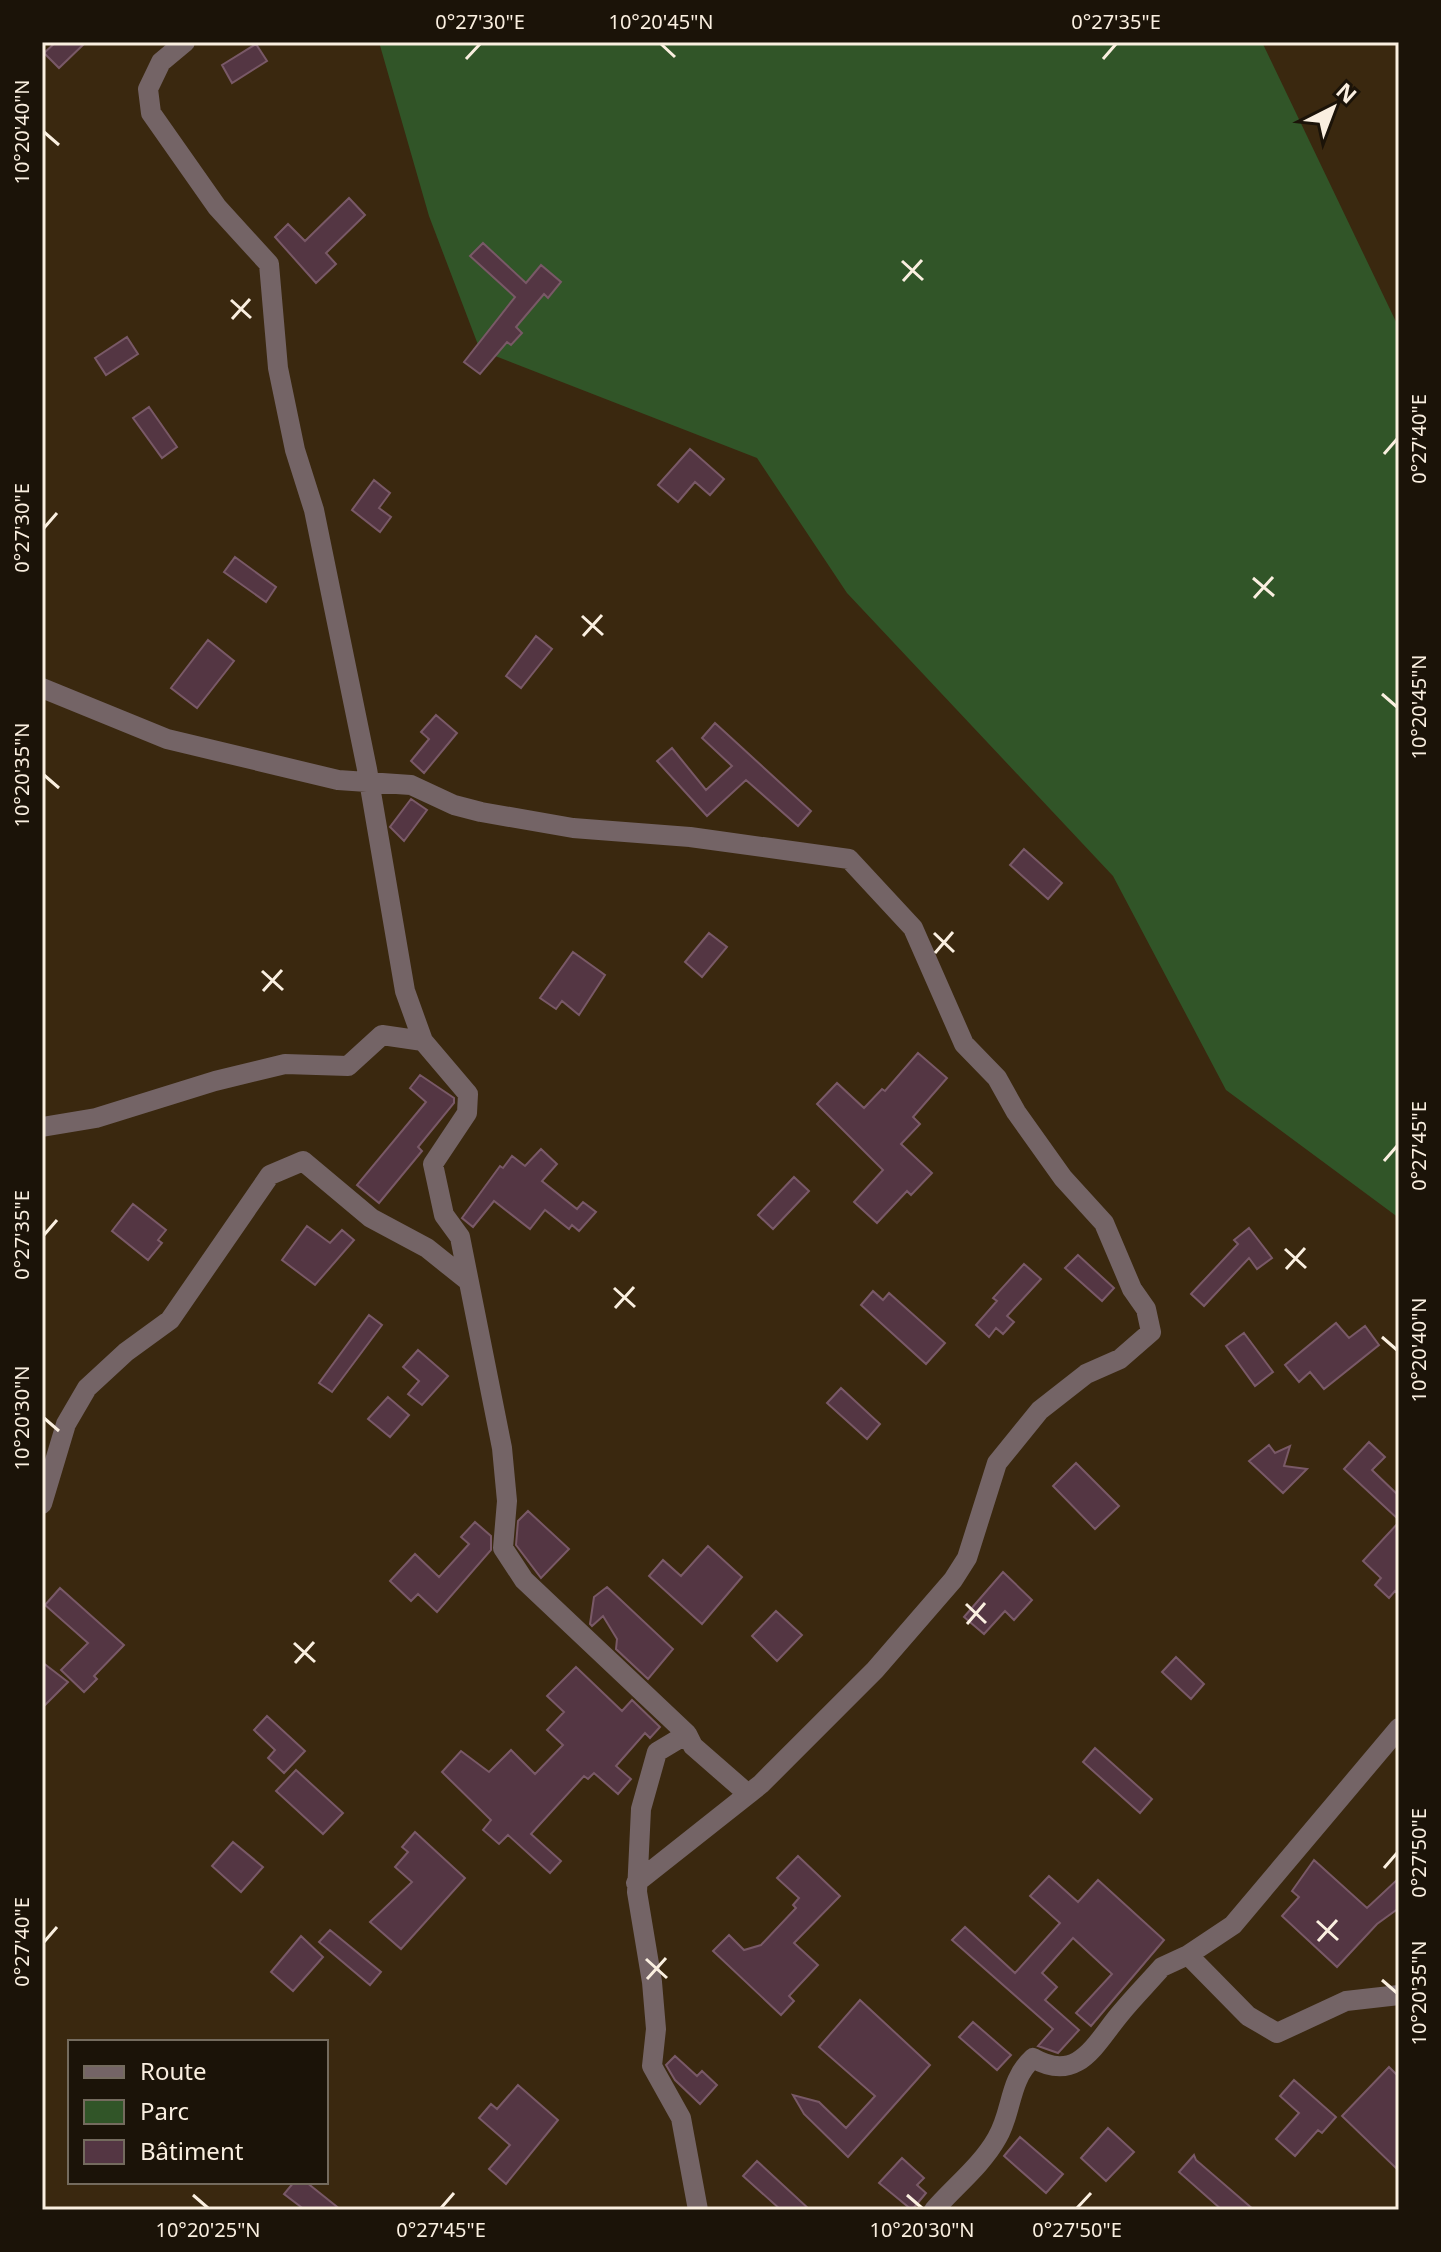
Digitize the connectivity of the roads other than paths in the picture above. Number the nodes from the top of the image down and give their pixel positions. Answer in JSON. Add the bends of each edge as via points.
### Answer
{"nodes":[{"id":1,"x":185,"y":42,"type":"edge"},
{"id":2,"x":42,"y":688,"type":"edge"},
{"id":3,"x":338,"y":780,"type":"junction"},
{"id":4,"x":369,"y":782,"type":"junction"},
{"id":5,"x":375,"y":818,"type":"junction"},
{"id":6,"x":423,"y":1041,"type":"junction"},
{"id":7,"x":42,"y":1127,"type":"edge"},
{"id":8,"x":467,"y":1280,"type":"junction"},
{"id":9,"x":42,"y":1504,"type":"edge"},
{"id":10,"x":1399,"y":1728,"type":"edge"},
{"id":11,"x":687,"y":1734,"type":"junction"},
{"id":12,"x":748,"y":1794,"type":"junction"},
{"id":13,"x":636,"y":1883,"type":"junction"},
{"id":14,"x":1188,"y":1955,"type":"junction"},
{"id":15,"x":1399,"y":1995,"type":"edge"},
{"id":16,"x":698,"y":2210,"type":"edge"},
{"id":17,"x":934,"y":2210,"type":"edge"}],
"edges":[{"from":1,"to":4,"type":"street","via":[[161,62],[148,89],[151,113],[217,207],[269,264],[278,368],[314,510]]},
{"from":2,"to":3,"type":"street","via":[[167,739]]},
{"from":3,"to":4,"type":"street"},
{"from":3,"to":5,"type":"street"},
{"from":4,"to":5,"type":"street"},
{"from":4,"to":12,"type":"street","via":[[411,785],[454,805],[573,828],[690,837],[849,859],[918,936],[964,1044],[997,1078],[1063,1178],[1104,1223],[1146,1309],[1151,1332],[1120,1359],[1086,1374],[1040,1410],[997,1463],[975,1538],[953,1580],[875,1670]]},
{"from":5,"to":6,"type":"street","via":[[405,991]]},
{"from":6,"to":7,"type":"street","via":[[382,1035],[348,1066],[285,1064],[96,1118]]},
{"from":6,"to":8,"type":"street","via":[[468,1094],[467,1113],[433,1164],[444,1215],[460,1237]]},
{"from":8,"to":9,"type":"street","via":[[427,1248],[371,1218],[303,1161],[270,1175],[170,1320],[87,1388],[66,1424]]},
{"from":8,"to":11,"type":"street","via":[[502,1448],[507,1501],[503,1548],[524,1580]]},
{"from":10,"to":14,"type":"street","via":[[1233,1925]]},
{"from":11,"to":12,"type":"street","via":[[693,1746]]},
{"from":11,"to":13,"type":"street","via":[[657,1752],[641,1809]]},
{"from":12,"to":13,"type":"street"},
{"from":13,"to":16,"type":"street","via":[[652,1982],[652,2066],[681,2118]]},
{"from":14,"to":15,"type":"street","via":[[1248,2016],[1277,2033],[1346,2001]]},
{"from":14,"to":17,"type":"street","via":[[1162,1967],[1084,2057],[1065,2067],[1048,2067],[1033,2058],[1023,2068],[1000,2134]]}]}
